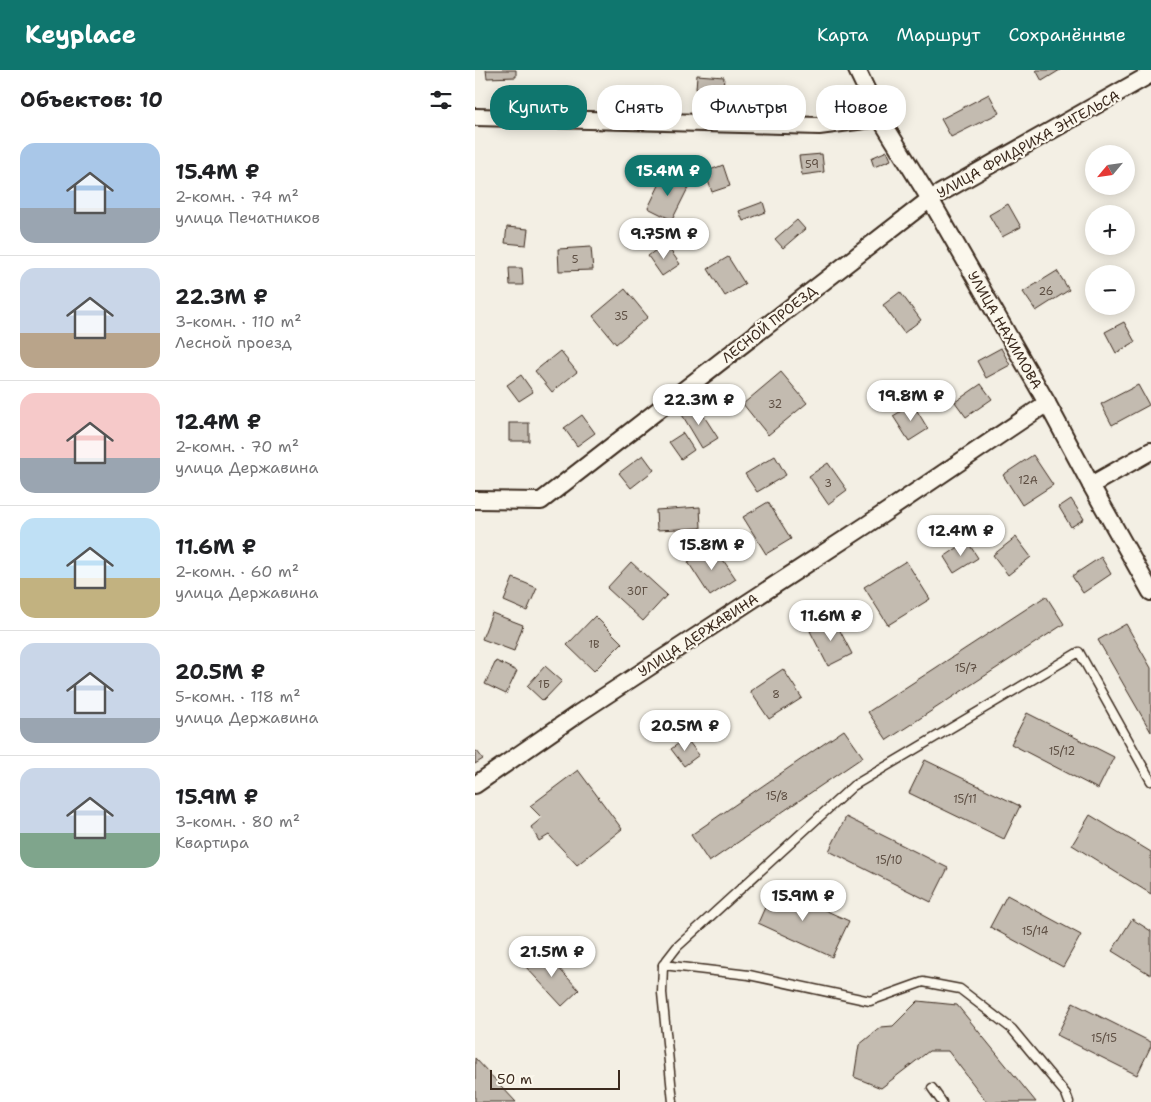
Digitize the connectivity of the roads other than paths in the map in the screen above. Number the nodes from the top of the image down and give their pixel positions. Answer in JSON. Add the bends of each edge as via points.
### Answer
{"nodes":[{"id":1,"x":857,"y":70,"type":"edge"},
{"id":2,"x":1151,"y":74,"type":"edge"},
{"id":3,"x":864,"y":85,"type":"edge"},
{"id":4,"x":475,"y":118,"type":"edge"},
{"id":5,"x":816,"y":126,"type":"edge"},
{"id":6,"x":887,"y":130,"type":"edge"},
{"id":7,"x":930,"y":199,"type":"junction"},
{"id":8,"x":1047,"y":403,"type":"junction"},
{"id":9,"x":1151,"y":451,"type":"edge"},
{"id":10,"x":1091,"y":485,"type":"junction"},
{"id":11,"x":475,"y":500,"type":"edge"},
{"id":12,"x":1151,"y":592,"type":"edge"},
{"id":13,"x":1151,"y":781,"type":"edge"},
{"id":14,"x":475,"y":786,"type":"edge"},
{"id":15,"x":663,"y":965,"type":"junction"},
{"id":16,"x":931,"y":1088,"type":"dead end"},
{"id":17,"x":673,"y":1102,"type":"edge"},
{"id":18,"x":942,"y":1102,"type":"edge"},
{"id":19,"x":1069,"y":1102,"type":"edge"}],
"edges":[{"from":1,"to":3,"type":"street","name":"УЛИЦА НАХИМОВА"},
{"from":2,"to":7,"type":"street","name":"УЛИЦА ФРИДРИХА ЭНГЕЛЬСА"},
{"from":4,"to":5,"type":"street"},
{"from":6,"to":7,"type":"street","name":"УЛИЦА НАХИМОВА"},
{"from":7,"to":8,"type":"street","name":"УЛИЦА НАХИМОВА"},
{"from":7,"to":11,"type":"street","name":"ЛЕСНОЙ ПРОЕЗД","via":[[541,501]]},
{"from":8,"to":10,"type":"street","name":"УЛИЦА НАХИМОВА"},
{"from":8,"to":14,"type":"street","name":"УЛИЦА ДЕРЖАВИНА","via":[[869,524],[579,713]]},
{"from":9,"to":10,"type":"street"},
{"from":10,"to":12,"type":"street","name":"УЛИЦА НАХИМОВА"},
{"from":13,"to":15,"type":"lane","via":[[1079,652],[853,786],[677,947]]},
{"from":15,"to":17,"type":"lane","via":[[662,993]]},
{"from":15,"to":19,"type":"lane","via":[[749,975],[870,1001],[923,982],[960,989],[1011,1029],[1066,1094]]},
{"from":16,"to":18,"type":"lane"}]}
